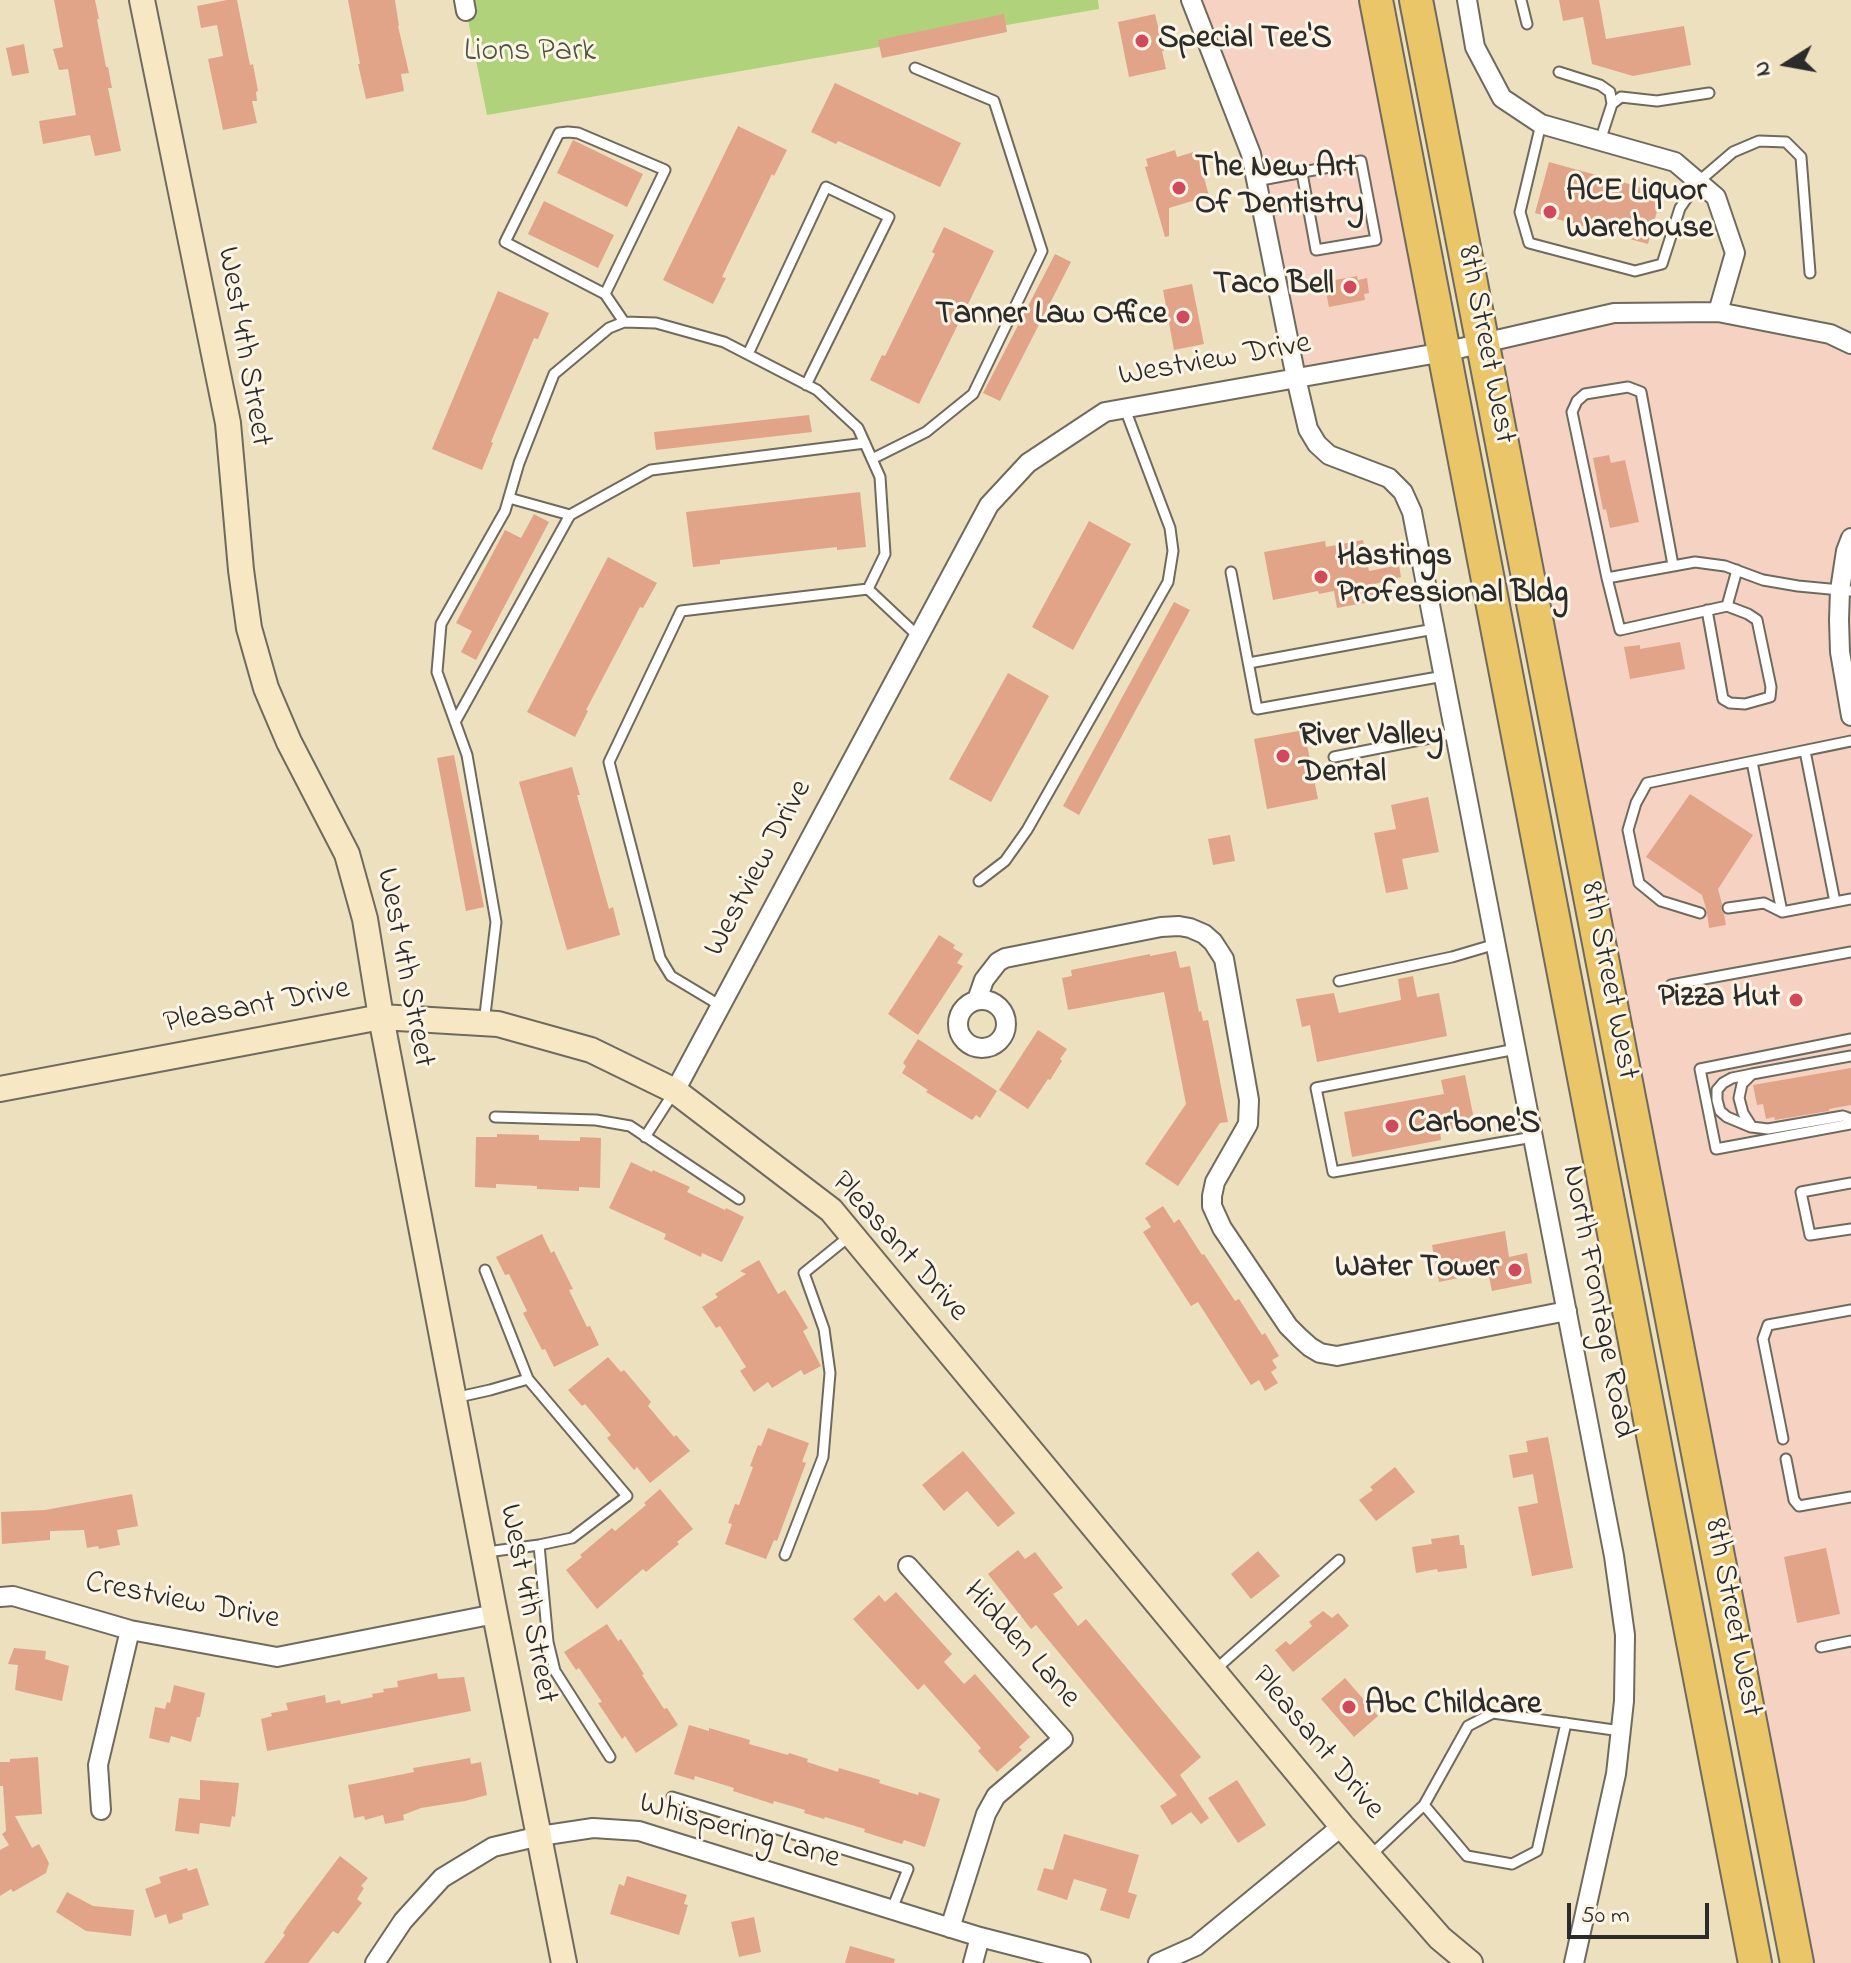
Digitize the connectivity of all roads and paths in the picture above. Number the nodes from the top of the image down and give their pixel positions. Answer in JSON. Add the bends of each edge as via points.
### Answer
{"nodes":[{"id":1,"x":142,"y":0,"type":"edge"},
{"id":2,"x":1191,"y":0,"type":"edge"},
{"id":3,"x":1376,"y":0,"type":"edge"},
{"id":4,"x":1416,"y":0,"type":"edge"},
{"id":5,"x":1467,"y":0,"type":"edge"},
{"id":6,"x":1521,"y":0,"type":"edge"},
{"id":7,"x":1527,"y":24,"type":"dead end"},
{"id":8,"x":915,"y":68,"type":"dead end"},
{"id":9,"x":1559,"y":72,"type":"dead end"},
{"id":10,"x":1709,"y":93,"type":"dead end"},
{"id":11,"x":1612,"y":104,"type":"junction"},
{"id":12,"x":1541,"y":124,"type":"junction"},
{"id":13,"x":1600,"y":141,"type":"junction"},
{"id":14,"x":1302,"y":173,"type":"junction"},
{"id":15,"x":1256,"y":181,"type":"junction"},
{"id":16,"x":1698,"y":182,"type":"junction"},
{"id":17,"x":1810,"y":273,"type":"dead end"},
{"id":18,"x":605,"y":294,"type":"junction"},
{"id":19,"x":1718,"y":312,"type":"junction"},
{"id":20,"x":624,"y":322,"type":"junction"},
{"id":21,"x":1484,"y":343,"type":"junction"},
{"id":22,"x":1851,"y":344,"type":"edge"},
{"id":23,"x":1444,"y":352,"type":"junction"},
{"id":24,"x":748,"y":354,"type":"junction"},
{"id":25,"x":1296,"y":378,"type":"junction"},
{"id":26,"x":806,"y":385,"type":"junction"},
{"id":27,"x":1125,"y":409,"type":"junction"},
{"id":28,"x":865,"y":443,"type":"junction"},
{"id":29,"x":872,"y":459,"type":"junction"},
{"id":30,"x":509,"y":498,"type":"junction"},
{"id":31,"x":570,"y":515,"type":"junction"},
{"id":32,"x":1851,"y":538,"type":"edge"},
{"id":33,"x":1673,"y":565,"type":"junction"},
{"id":34,"x":1737,"y":570,"type":"junction"},
{"id":35,"x":1231,"y":572,"type":"dead end"},
{"id":36,"x":1607,"y":578,"type":"junction"},
{"id":37,"x":868,"y":589,"type":"junction"},
{"id":38,"x":1846,"y":591,"type":"edge"},
{"id":39,"x":1727,"y":606,"type":"junction"},
{"id":40,"x":1707,"y":610,"type":"junction"},
{"id":41,"x":1434,"y":629,"type":"junction"},
{"id":42,"x":918,"y":636,"type":"junction"},
{"id":43,"x":1249,"y":663,"type":"junction"},
{"id":44,"x":1444,"y":676,"type":"junction"},
{"id":45,"x":1851,"y":716,"type":"edge"},
{"id":46,"x":455,"y":722,"type":"junction"},
{"id":47,"x":1455,"y":733,"type":"junction"},
{"id":48,"x":1851,"y":741,"type":"edge"},
{"id":49,"x":1805,"y":751,"type":"junction"},
{"id":50,"x":1334,"y":757,"type":"dead end"},
{"id":51,"x":1752,"y":762,"type":"junction"},
{"id":52,"x":979,"y":881,"type":"dead end"},
{"id":53,"x":1851,"y":899,"type":"edge"},
{"id":54,"x":1835,"y":902,"type":"junction"},
{"id":55,"x":1728,"y":908,"type":"dead end"},
{"id":56,"x":1782,"y":912,"type":"junction"},
{"id":57,"x":1700,"y":913,"type":"dead end"},
{"id":58,"x":1496,"y":944,"type":"junction"},
{"id":59,"x":1851,"y":952,"type":"edge"},
{"id":60,"x":1339,"y":981,"type":"dead end"},
{"id":61,"x":1671,"y":985,"type":"dead end"},
{"id":62,"x":977,"y":1000,"type":"dead end"},
{"id":63,"x":721,"y":1006,"type":"junction"},
{"id":64,"x":381,"y":1017,"type":"junction"},
{"id":65,"x":484,"y":1023,"type":"junction"},
{"id":66,"x":1851,"y":1039,"type":"edge"},
{"id":67,"x":1516,"y":1049,"type":"junction"},
{"id":68,"x":1851,"y":1056,"type":"edge"},
{"id":69,"x":1752,"y":1074,"type":"junction"},
{"id":70,"x":0,"y":1089,"type":"edge"},
{"id":71,"x":675,"y":1091,"type":"junction"},
{"id":72,"x":495,"y":1117,"type":"dead end"},
{"id":73,"x":1851,"y":1122,"type":"edge"},
{"id":74,"x":1752,"y":1127,"type":"junction"},
{"id":75,"x":645,"y":1137,"type":"junction"},
{"id":76,"x":1533,"y":1137,"type":"junction"},
{"id":77,"x":1851,"y":1183,"type":"edge"},
{"id":78,"x":739,"y":1199,"type":"dead end"},
{"id":79,"x":1851,"y":1229,"type":"edge"},
{"id":80,"x":851,"y":1235,"type":"junction"},
{"id":81,"x":485,"y":1270,"type":"dead end"},
{"id":82,"x":1851,"y":1310,"type":"edge"},
{"id":83,"x":1567,"y":1311,"type":"junction"},
{"id":84,"x":528,"y":1379,"type":"junction"},
{"id":85,"x":454,"y":1398,"type":"junction"},
{"id":86,"x":1783,"y":1439,"type":"dead end"},
{"id":87,"x":1786,"y":1459,"type":"dead end"},
{"id":88,"x":1851,"y":1497,"type":"edge"},
{"id":89,"x":539,"y":1545,"type":"junction"},
{"id":90,"x":483,"y":1552,"type":"junction"},
{"id":91,"x":785,"y":1555,"type":"dead end"},
{"id":92,"x":1339,"y":1560,"type":"dead end"},
{"id":93,"x":908,"y":1566,"type":"dead end"},
{"id":94,"x":0,"y":1597,"type":"edge"},
{"id":95,"x":495,"y":1614,"type":"junction"},
{"id":96,"x":130,"y":1630,"type":"junction"},
{"id":97,"x":1851,"y":1641,"type":"edge"},
{"id":98,"x":1821,"y":1647,"type":"dead end"},
{"id":99,"x":1214,"y":1672,"type":"junction"},
{"id":100,"x":1566,"y":1723,"type":"junction"},
{"id":101,"x":1621,"y":1731,"type":"junction"},
{"id":102,"x":610,"y":1757,"type":"dead end"},
{"id":103,"x":672,"y":1797,"type":"dead end"},
{"id":104,"x":1424,"y":1805,"type":"junction"},
{"id":105,"x":101,"y":1810,"type":"dead end"},
{"id":106,"x":1342,"y":1826,"type":"junction"},
{"id":107,"x":540,"y":1836,"type":"junction"},
{"id":108,"x":1369,"y":1857,"type":"junction"},
{"id":109,"x":892,"y":1909,"type":"junction"},
{"id":110,"x":950,"y":1928,"type":"junction"},
{"id":111,"x":980,"y":1937,"type":"junction"},
{"id":112,"x":375,"y":1963,"type":"edge"},
{"id":113,"x":564,"y":1963,"type":"edge"},
{"id":114,"x":973,"y":1963,"type":"edge"},
{"id":115,"x":1081,"y":1963,"type":"edge"},
{"id":116,"x":1158,"y":1963,"type":"edge"},
{"id":117,"x":1470,"y":1963,"type":"edge"},
{"id":118,"x":1574,"y":1963,"type":"edge"},
{"id":119,"x":1755,"y":1963,"type":"edge"},
{"id":120,"x":1797,"y":1963,"type":"edge"}],
"edges":[{"from":1,"to":64,"type":"street","name":"West 4th Street","via":[[228,423],[249,628],[289,742],[347,854],[365,919]]},
{"from":2,"to":15,"type":"street","name":"North Frontage Road","via":[[1251,154]]},
{"from":3,"to":23,"type":"highway","name":"8th Street West"},
{"from":4,"to":21,"type":"highway","name":"8th Street West"},
{"from":5,"to":12,"type":"street","via":[[1475,47],[1502,98]]},
{"from":6,"to":7,"type":"lane"},
{"from":8,"to":29,"type":"lane","via":[[994,101],[1042,251],[973,394],[926,432]]},
{"from":9,"to":11,"type":"lane","via":[[1600,85],[1610,92]]},
{"from":10,"to":11,"type":"lane","via":[[1657,101],[1621,97]]},
{"from":11,"to":13,"type":"lane"},
{"from":12,"to":13,"type":"street"},
{"from":12,"to":16,"type":"lane","via":[[1520,212],[1529,243],[1635,271],[1662,264],[1680,208]]},
{"from":13,"to":16,"type":"street","via":[[1675,162]]},
{"from":14,"to":14,"type":"lane","via":[[1361,161],[1376,240],[1316,250]]},
{"from":14,"to":15,"type":"lane"},
{"from":15,"to":25,"type":"street","name":"North Frontage Road"},
{"from":16,"to":17,"type":"lane","via":[[1733,152],[1759,141],[1786,142],[1801,157]]},
{"from":16,"to":19,"type":"street","via":[[1716,197],[1735,253]]},
{"from":18,"to":18,"type":"lane","via":[[505,242],[559,133],[578,133],[665,170]]},
{"from":18,"to":20,"type":"lane"},
{"from":19,"to":21,"type":"street","name":"Westview Drive","via":[[1614,313]]},
{"from":19,"to":22,"type":"street","name":"Westview Drive","via":[[1830,334]]},
{"from":20,"to":24,"type":"lane","via":[[656,323]]},
{"from":20,"to":30,"type":"lane","via":[[609,328],[554,374]]},
{"from":21,"to":23,"type":"street","name":"Westview Drive"},
{"from":21,"to":120,"type":"highway","name":"8th Street West"},
{"from":23,"to":25,"type":"street","name":"Westview Drive"},
{"from":23,"to":119,"type":"highway","name":"8th Street West"},
{"from":24,"to":26,"type":"lane"},
{"from":24,"to":26,"type":"lane","via":[[826,187],[889,217]]},
{"from":25,"to":27,"type":"street","name":"Westview Drive"},
{"from":25,"to":41,"type":"street","name":"North Frontage Road","via":[[1308,429],[1317,444],[1329,455],[1389,478],[1403,492],[1412,512]]},
{"from":26,"to":28,"type":"lane","via":[[858,428]]},
{"from":27,"to":42,"type":"street","name":"Westview Drive","via":[[1105,412],[1028,463],[989,505]]},
{"from":27,"to":52,"type":"lane","via":[[1170,528],[1168,582],[1027,830],[1005,861]]},
{"from":28,"to":29,"type":"lane"},
{"from":28,"to":31,"type":"lane","via":[[651,470]]},
{"from":29,"to":37,"type":"lane","via":[[880,477],[885,554]]},
{"from":30,"to":31,"type":"lane"},
{"from":30,"to":46,"type":"lane","via":[[441,624],[437,672]]},
{"from":31,"to":46,"type":"lane"},
{"from":32,"to":38,"type":"street"},
{"from":33,"to":34,"type":"lane","via":[[1695,562]]},
{"from":33,"to":36,"type":"lane"},
{"from":33,"to":36,"type":"lane","via":[[1641,392],[1628,387],[1585,394],[1572,412]]},
{"from":34,"to":38,"type":"lane","via":[[1763,580]]},
{"from":34,"to":39,"type":"lane"},
{"from":35,"to":43,"type":"lane"},
{"from":36,"to":40,"type":"lane","via":[[1620,630]]},
{"from":37,"to":42,"type":"lane"},
{"from":37,"to":63,"type":"lane","via":[[681,611],[609,762],[660,958],[671,976]]},
{"from":38,"to":45,"type":"street","via":[[1839,620],[1840,652]]},
{"from":39,"to":40,"type":"lane"},
{"from":39,"to":40,"type":"lane","via":[[1757,620],[1770,697],[1745,704],[1723,699]]},
{"from":41,"to":43,"type":"lane"},
{"from":41,"to":44,"type":"street","name":"North Frontage Road"},
{"from":42,"to":63,"type":"street","name":"Westview Drive"},
{"from":43,"to":44,"type":"lane","via":[[1257,709]]},
{"from":44,"to":47,"type":"street","name":"North Frontage Road"},
{"from":46,"to":65,"type":"lane","via":[[467,755],[496,922]]},
{"from":47,"to":50,"type":"lane"},
{"from":47,"to":58,"type":"street","name":"North Frontage Road"},
{"from":48,"to":49,"type":"lane"},
{"from":49,"to":51,"type":"lane"},
{"from":49,"to":54,"type":"lane"},
{"from":51,"to":56,"type":"lane"},
{"from":51,"to":57,"type":"lane","via":[[1647,783],[1636,803],[1628,830],[1639,883],[1661,901]]},
{"from":53,"to":54,"type":"lane"},
{"from":54,"to":56,"type":"lane"},
{"from":55,"to":56,"type":"lane","via":[[1764,903]]},
{"from":58,"to":60,"type":"lane"},
{"from":58,"to":67,"type":"street","name":"North Frontage Road"},
{"from":59,"to":61,"type":"lane"},
{"from":62,"to":83,"type":"street","via":[[984,980],[1005,958],[1161,927],[1204,934],[1224,959],[1249,1100],[1248,1124],[1215,1182],[1212,1206],[1288,1326],[1310,1347],[1337,1356]]},
{"from":63,"to":71,"type":"street","name":"Westview Drive"},
{"from":64,"to":65,"type":"street","name":"Pleasant Drive"},
{"from":64,"to":70,"type":"street","name":"Pleasant Drive"},
{"from":64,"to":85,"type":"street","name":"West 4th Street"},
{"from":65,"to":71,"type":"street","name":"Pleasant Drive","via":[[591,1050]]},
{"from":66,"to":73,"type":"lane","via":[[1700,1069],[1716,1149]]},
{"from":67,"to":76,"type":"street","name":"North Frontage Road"},
{"from":67,"to":76,"type":"lane","via":[[1316,1088],[1333,1172]]},
{"from":68,"to":69,"type":"lane"},
{"from":69,"to":74,"type":"lane","via":[[1742,1084],[1739,1098]]},
{"from":69,"to":74,"type":"lane","via":[[1732,1078],[1717,1090],[1720,1111]]},
{"from":71,"to":75,"type":"lane"},
{"from":71,"to":80,"type":"street","name":"Pleasant Drive","via":[[831,1210]]},
{"from":72,"to":75,"type":"lane","via":[[596,1120],[630,1126]]},
{"from":73,"to":74,"type":"lane","via":[[1843,1116]]},
{"from":75,"to":78,"type":"lane"},
{"from":76,"to":83,"type":"street","name":"North Frontage Road"},
{"from":77,"to":79,"type":"lane","via":[[1801,1192],[1810,1235]]},
{"from":80,"to":91,"type":"lane","via":[[804,1273],[824,1329],[830,1373],[823,1457]]},
{"from":80,"to":99,"type":"street","name":"Pleasant Drive"},
{"from":81,"to":84,"type":"lane"},
{"from":82,"to":86,"type":"lane","via":[[1768,1325],[1763,1339]]},
{"from":83,"to":101,"type":"street","name":"North Frontage Road","via":[[1625,1635]]},
{"from":84,"to":85,"type":"lane"},
{"from":84,"to":89,"type":"lane","via":[[627,1496],[572,1538]]},
{"from":85,"to":90,"type":"street","name":"West 4th Street"},
{"from":87,"to":88,"type":"lane","via":[[1799,1506]]},
{"from":89,"to":90,"type":"lane"},
{"from":89,"to":102,"type":"lane","via":[[555,1671]]},
{"from":90,"to":95,"type":"street","name":"West 4th Street"},
{"from":92,"to":99,"type":"lane"},
{"from":93,"to":110,"type":"street","name":"Hidden Lane","via":[[1063,1739],[996,1796]]},
{"from":94,"to":96,"type":"street","name":"Crestview Drive","via":[[13,1596]]},
{"from":95,"to":96,"type":"street","name":"Crestview Drive","via":[[277,1657]]},
{"from":95,"to":107,"type":"street","name":"West 4th Street"},
{"from":96,"to":105,"type":"street","via":[[98,1765]]},
{"from":97,"to":98,"type":"lane"},
{"from":99,"to":106,"type":"street","name":"Pleasant Drive"},
{"from":100,"to":101,"type":"lane"},
{"from":100,"to":104,"type":"lane","via":[[1493,1713],[1468,1726]]},
{"from":100,"to":104,"type":"lane","via":[[1537,1851],[1512,1864],[1467,1856]]},
{"from":101,"to":118,"type":"street","name":"North Frontage Road"},
{"from":103,"to":109,"type":"lane","via":[[908,1869]]},
{"from":104,"to":108,"type":"lane"},
{"from":106,"to":108,"type":"street","name":"Pleasant Drive"},
{"from":106,"to":116,"type":"street","via":[[1196,1946]]},
{"from":107,"to":109,"type":"street","name":"Whispering Lane","via":[[593,1828],[639,1831]]},
{"from":107,"to":112,"type":"street","name":"Whispering Lane","via":[[493,1847],[442,1878],[403,1921]]},
{"from":107,"to":113,"type":"street","name":"West 4th Street"},
{"from":108,"to":117,"type":"street","name":"Pleasant Drive","via":[[1440,1938]]},
{"from":109,"to":110,"type":"street","name":"Whispering Lane"},
{"from":110,"to":111,"type":"street","name":"Whispering Lane"},
{"from":111,"to":114,"type":"street"},
{"from":111,"to":115,"type":"street","name":"Whispering Lane"}]}
